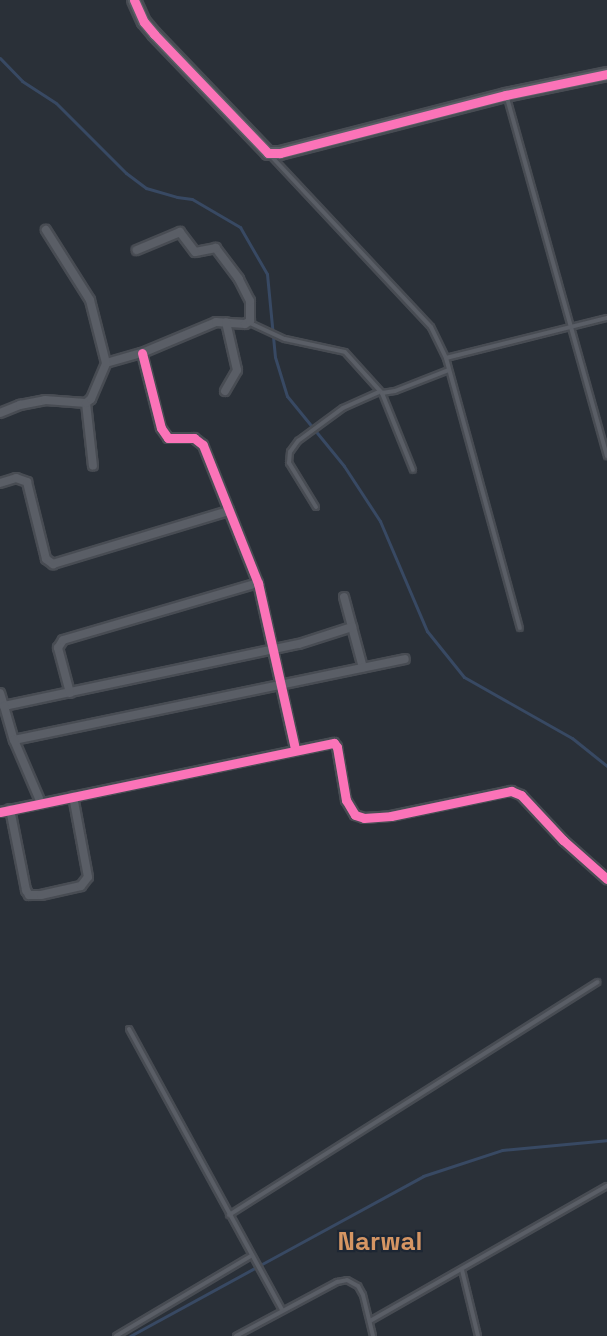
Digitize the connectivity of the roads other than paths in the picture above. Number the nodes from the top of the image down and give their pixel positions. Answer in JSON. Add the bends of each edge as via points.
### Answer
{"nodes":[{"id":1,"x":134,"y":0,"type":"edge"},
{"id":2,"x":607,"y":74,"type":"edge"},
{"id":3,"x":506,"y":95,"type":"junction"},
{"id":4,"x":268,"y":153,"type":"junction"},
{"id":5,"x":46,"y":230,"type":"dead end"},
{"id":6,"x":137,"y":250,"type":"dead end"},
{"id":7,"x":607,"y":318,"type":"edge"},
{"id":8,"x":226,"y":321,"type":"junction"},
{"id":9,"x":249,"y":322,"type":"junction"},
{"id":10,"x":572,"y":326,"type":"junction"},
{"id":11,"x":142,"y":353,"type":"junction"},
{"id":12,"x":446,"y":358,"type":"junction"},
{"id":13,"x":106,"y":363,"type":"junction"},
{"id":14,"x":449,"y":370,"type":"junction"},
{"id":15,"x":225,"y":391,"type":"dead end"},
{"id":16,"x":381,"y":392,"type":"junction"},
{"id":17,"x":86,"y":403,"type":"junction"},
{"id":18,"x":0,"y":413,"type":"edge"},
{"id":19,"x":607,"y":456,"type":"edge"},
{"id":20,"x":93,"y":466,"type":"dead end"},
{"id":21,"x":413,"y":470,"type":"dead end"},
{"id":22,"x":0,"y":483,"type":"edge"},
{"id":23,"x":316,"y":507,"type":"dead end"},
{"id":24,"x":229,"y":512,"type":"junction"},
{"id":25,"x":258,"y":583,"type":"junction"},
{"id":26,"x":344,"y":597,"type":"dead end"},
{"id":27,"x":352,"y":627,"type":"junction"},
{"id":28,"x":520,"y":628,"type":"dead end"},
{"id":29,"x":274,"y":649,"type":"junction"},
{"id":30,"x":405,"y":659,"type":"dead end"},
{"id":31,"x":363,"y":668,"type":"junction"},
{"id":32,"x":283,"y":684,"type":"junction"},
{"id":33,"x":0,"y":693,"type":"edge"},
{"id":34,"x":70,"y":693,"type":"junction"},
{"id":35,"x":4,"y":706,"type":"junction"},
{"id":36,"x":14,"y":740,"type":"junction"},
{"id":37,"x":295,"y":749,"type":"junction"},
{"id":38,"x":73,"y":796,"type":"junction"},
{"id":39,"x":40,"y":803,"type":"junction"},
{"id":40,"x":10,"y":809,"type":"junction"},
{"id":41,"x":0,"y":812,"type":"edge"},
{"id":42,"x":607,"y":879,"type":"edge"},
{"id":43,"x":597,"y":982,"type":"dead end"},
{"id":44,"x":129,"y":1029,"type":"dead end"},
{"id":45,"x":607,"y":1186,"type":"edge"},
{"id":46,"x":229,"y":1215,"type":"junction"},
{"id":47,"x":251,"y":1256,"type":"junction"},
{"id":48,"x":462,"y":1270,"type":"junction"},
{"id":49,"x":282,"y":1310,"type":"junction"},
{"id":50,"x":370,"y":1321,"type":"junction"},
{"id":51,"x":116,"y":1336,"type":"edge"},
{"id":52,"x":236,"y":1336,"type":"edge"},
{"id":53,"x":373,"y":1336,"type":"edge"},
{"id":54,"x":478,"y":1336,"type":"edge"}],
"edges":[{"from":1,"to":4,"type":"street","via":[[154,34]]},
{"from":2,"to":3,"type":"street"},
{"from":3,"to":4,"type":"street"},
{"from":3,"to":10,"type":"lane"},
{"from":4,"to":12,"type":"lane","via":[[423,316]]},
{"from":5,"to":13,"type":"street","via":[[90,300]]},
{"from":6,"to":9,"type":"street","via":[[180,232],[195,252],[216,248],[239,279],[249,301]]},
{"from":7,"to":10,"type":"lane"},
{"from":8,"to":9,"type":"street"},
{"from":8,"to":11,"type":"street"},
{"from":8,"to":15,"type":"street","via":[[237,370]]},
{"from":9,"to":16,"type":"lane","via":[[280,338],[345,352]]},
{"from":10,"to":12,"type":"lane"},
{"from":10,"to":19,"type":"lane"},
{"from":11,"to":13,"type":"street"},
{"from":11,"to":24,"type":"street","via":[[161,428],[168,438],[194,438],[203,444]]},
{"from":12,"to":14,"type":"lane"},
{"from":13,"to":17,"type":"street"},
{"from":14,"to":16,"type":"lane","via":[[395,391]]},
{"from":14,"to":28,"type":"lane"},
{"from":16,"to":21,"type":"lane"},
{"from":16,"to":23,"type":"lane","via":[[343,408],[298,441],[290,452],[289,463]]},
{"from":17,"to":18,"type":"street","via":[[45,400]]},
{"from":17,"to":20,"type":"street"},
{"from":22,"to":24,"type":"street","via":[[16,478],[27,482],[46,560],[53,564]]},
{"from":24,"to":25,"type":"street"},
{"from":25,"to":29,"type":"street"},
{"from":25,"to":34,"type":"street","via":[[63,640],[58,648]]},
{"from":26,"to":27,"type":"street"},
{"from":27,"to":29,"type":"street"},
{"from":27,"to":31,"type":"street"},
{"from":29,"to":32,"type":"street"},
{"from":29,"to":34,"type":"street"},
{"from":30,"to":31,"type":"street"},
{"from":31,"to":32,"type":"street"},
{"from":32,"to":36,"type":"street"},
{"from":32,"to":37,"type":"street"},
{"from":33,"to":35,"type":"street"},
{"from":34,"to":35,"type":"street"},
{"from":35,"to":36,"type":"street"},
{"from":36,"to":39,"type":"street"},
{"from":37,"to":38,"type":"street"},
{"from":37,"to":42,"type":"street","via":[[334,743],[346,800],[355,815],[364,818],[391,816],[504,791],[516,793]]},
{"from":38,"to":39,"type":"street"},
{"from":38,"to":40,"type":"street","via":[[88,877],[81,886],[41,895],[29,895],[26,890]]},
{"from":39,"to":40,"type":"street"},
{"from":40,"to":41,"type":"street"},
{"from":43,"to":46,"type":"lane"},
{"from":44,"to":46,"type":"lane"},
{"from":45,"to":48,"type":"lane"},
{"from":46,"to":47,"type":"lane"},
{"from":47,"to":49,"type":"lane"},
{"from":47,"to":51,"type":"lane"},
{"from":48,"to":50,"type":"lane"},
{"from":48,"to":54,"type":"lane"},
{"from":49,"to":50,"type":"lane","via":[[347,1280],[358,1286]]},
{"from":49,"to":52,"type":"lane"},
{"from":50,"to":53,"type":"lane"}]}
